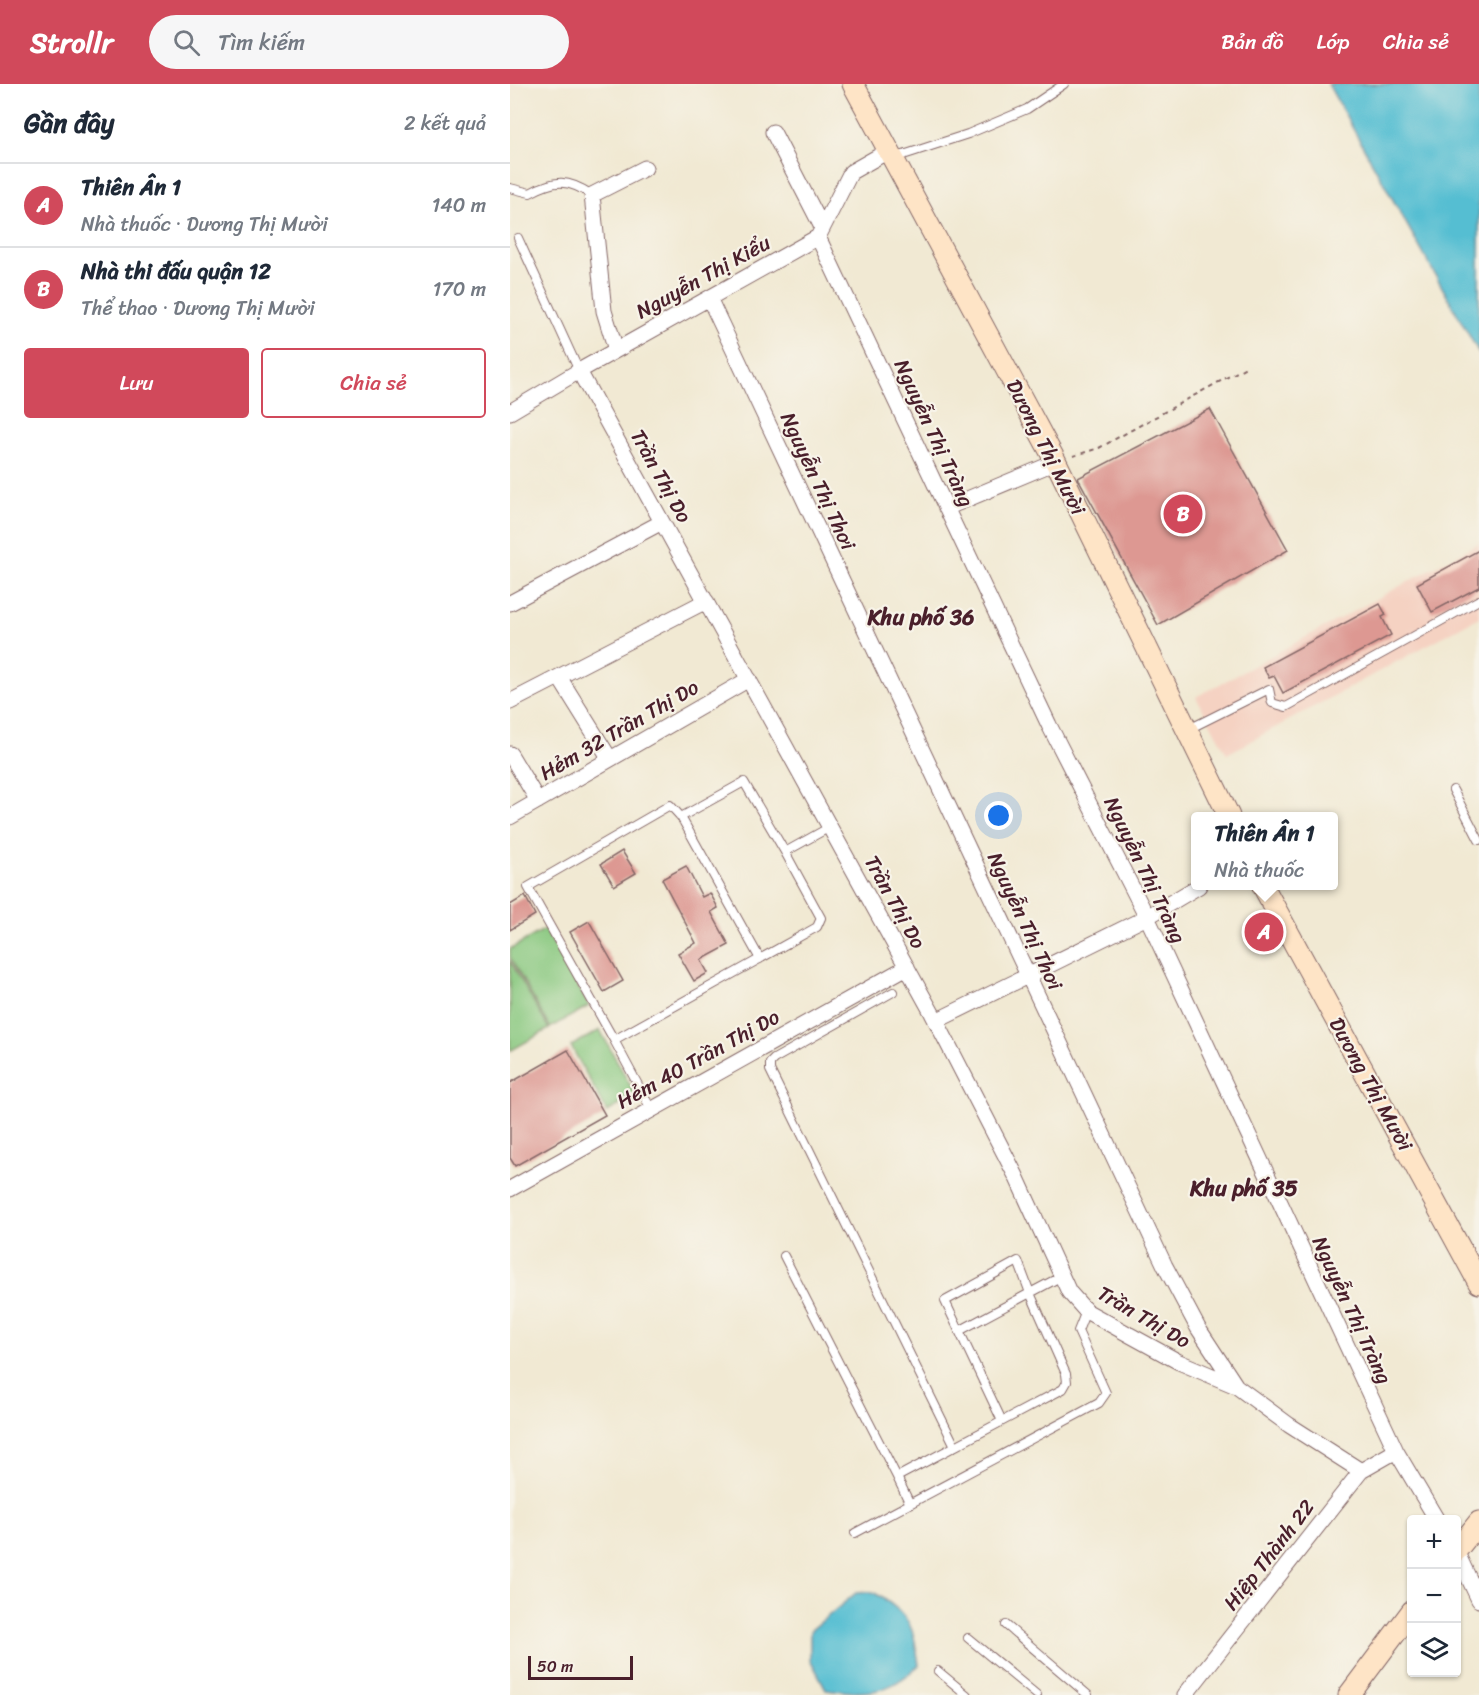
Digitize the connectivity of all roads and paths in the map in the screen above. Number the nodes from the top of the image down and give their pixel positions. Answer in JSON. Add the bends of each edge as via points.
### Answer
{"nodes":[{"id":1,"x":853,"y":84,"type":"edge"},
{"id":2,"x":1065,"y":84,"type":"edge"},
{"id":3,"x":773,"y":132,"type":"dead end"},
{"id":4,"x":890,"y":155,"type":"junction"},
{"id":5,"x":645,"y":168,"type":"dead end"},
{"id":6,"x":510,"y":188,"type":"edge"},
{"id":7,"x":592,"y":195,"type":"junction"},
{"id":8,"x":820,"y":232,"type":"junction"},
{"id":9,"x":518,"y":238,"type":"dead end"},
{"id":10,"x":709,"y":298,"type":"junction"},
{"id":11,"x":616,"y":350,"type":"junction"},
{"id":12,"x":1246,"y":368,"type":"dead end"},
{"id":13,"x":579,"y":370,"type":"junction"},
{"id":14,"x":510,"y":412,"type":"edge"},
{"id":15,"x":1056,"y":462,"type":"junction"},
{"id":16,"x":946,"y":508,"type":"junction"},
{"id":17,"x":662,"y":522,"type":"junction"},
{"id":18,"x":1479,"y":600,"type":"edge"},
{"id":19,"x":706,"y":602,"type":"junction"},
{"id":20,"x":510,"y":603,"type":"edge"},
{"id":21,"x":559,"y":677,"type":"junction"},
{"id":22,"x":749,"y":679,"type":"junction"},
{"id":23,"x":510,"y":702,"type":"edge"},
{"id":24,"x":1188,"y":729,"type":"junction"},
{"id":25,"x":510,"y":754,"type":"edge"},
{"id":26,"x":610,"y":759,"type":"junction"},
{"id":27,"x":1453,"y":790,"type":"dead end"},
{"id":28,"x":538,"y":801,"type":"junction"},
{"id":29,"x":1226,"y":812,"type":"edge"},
{"id":30,"x":510,"y":817,"type":"edge"},
{"id":31,"x":681,"y":818,"type":"junction"},
{"id":32,"x":830,"y":827,"type":"junction"},
{"id":33,"x":1479,"y":840,"type":"edge"},
{"id":34,"x":785,"y":852,"type":"junction"},
{"id":35,"x":1191,"y":890,"type":"edge"},
{"id":36,"x":1266,"y":890,"type":"edge"},
{"id":37,"x":1147,"y":917,"type":"junction"},
{"id":38,"x":760,"y":959,"type":"junction"},
{"id":39,"x":907,"y":967,"type":"junction"},
{"id":40,"x":1029,"y":976,"type":"junction"},
{"id":41,"x":893,"y":993,"type":"dead end"},
{"id":42,"x":936,"y":1021,"type":"junction"},
{"id":43,"x":614,"y":1040,"type":"junction"},
{"id":44,"x":651,"y":1109,"type":"junction"},
{"id":45,"x":510,"y":1189,"type":"edge"},
{"id":46,"x":784,"y":1256,"type":"dead end"},
{"id":47,"x":1062,"y":1276,"type":"junction"},
{"id":48,"x":1479,"y":1283,"type":"edge"},
{"id":49,"x":1030,"y":1293,"type":"junction"},
{"id":50,"x":1086,"y":1311,"type":"junction"},
{"id":51,"x":959,"y":1331,"type":"junction"},
{"id":52,"x":1236,"y":1386,"type":"junction"},
{"id":53,"x":1002,"y":1421,"type":"junction"},
{"id":54,"x":955,"y":1446,"type":"junction"},
{"id":55,"x":1396,"y":1451,"type":"junction"},
{"id":56,"x":1361,"y":1471,"type":"junction"},
{"id":57,"x":897,"y":1477,"type":"junction"},
{"id":58,"x":910,"y":1504,"type":"junction"},
{"id":59,"x":1434,"y":1515,"type":"edge"},
{"id":60,"x":1479,"y":1522,"type":"edge"},
{"id":61,"x":855,"y":1533,"type":"dead end"},
{"id":62,"x":1461,"y":1545,"type":"edge"},
{"id":63,"x":1461,"y":1562,"type":"edge"},
{"id":64,"x":1479,"y":1600,"type":"edge"},
{"id":65,"x":1407,"y":1618,"type":"edge"},
{"id":66,"x":1006,"y":1625,"type":"dead end"},
{"id":67,"x":968,"y":1638,"type":"dead end"},
{"id":68,"x":938,"y":1671,"type":"dead end"},
{"id":69,"x":967,"y":1695,"type":"edge"},
{"id":70,"x":1036,"y":1695,"type":"edge"},
{"id":71,"x":1088,"y":1695,"type":"edge"},
{"id":72,"x":1185,"y":1695,"type":"edge"},
{"id":73,"x":1349,"y":1695,"type":"edge"}],
"edges":[{"from":1,"to":4,"type":"street","name":"Dương Thị Mười"},
{"from":2,"to":4,"type":"lane","via":[[1027,109],[968,134]]},
{"from":3,"to":8,"type":"street","name":"Nguyễn Thị Tràng"},
{"from":4,"to":8,"type":"street","via":[[851,172]]},
{"from":4,"to":15,"type":"street","name":"Dương Thị Mười"},
{"from":5,"to":7,"type":"street"},
{"from":6,"to":7,"type":"lane","via":[[530,193],[543,185],[572,182]]},
{"from":7,"to":11,"type":"street","via":[[604,311]]},
{"from":8,"to":10,"type":"street","name":"Nguyễn Thị Kiểu"},
{"from":8,"to":16,"type":"street","name":"Nguyễn Thị Tràng"},
{"from":9,"to":13,"type":"lane"},
{"from":10,"to":11,"type":"street","name":"Nguyễn Thị Kiểu"},
{"from":10,"to":40,"type":"street","name":"Nguyễn Thị Thơi"},
{"from":11,"to":13,"type":"street","name":"Nguyễn Thị Kiểu"},
{"from":12,"to":15,"type":"path","via":[[1099,448]]},
{"from":13,"to":14,"type":"street","name":"Nguyễn Thị Kiểu"},
{"from":13,"to":17,"type":"street","name":"Trần Thị Do"},
{"from":15,"to":16,"type":"street"},
{"from":15,"to":24,"type":"street","name":"Dương Thị Mười"},
{"from":16,"to":37,"type":"street","name":"Nguyễn Thị Tràng","via":[[1049,725]]},
{"from":17,"to":19,"type":"street","name":"Trần Thị Do"},
{"from":17,"to":20,"type":"street"},
{"from":18,"to":24,"type":"lane","via":[[1286,706],[1272,703],[1269,689]]},
{"from":19,"to":21,"type":"street"},
{"from":19,"to":22,"type":"street","name":"Trần Thị Do"},
{"from":21,"to":23,"type":"street"},
{"from":21,"to":26,"type":"street"},
{"from":22,"to":26,"type":"street","name":"Hẻm 32 Trần Thị Do"},
{"from":22,"to":32,"type":"street","name":"Trần Thị Do"},
{"from":24,"to":29,"type":"street","name":"Dương Thị Mười"},
{"from":25,"to":28,"type":"street"},
{"from":26,"to":28,"type":"street","name":"Hẻm 32 Trần Thị Do"},
{"from":27,"to":33,"type":"lane"},
{"from":28,"to":30,"type":"street","name":"Hẻm 32 Trần Thị Do"},
{"from":31,"to":34,"type":"lane","via":[[744,782]]},
{"from":31,"to":38,"type":"lane"},
{"from":31,"to":43,"type":"lane","via":[[670,806],[528,887]]},
{"from":32,"to":34,"type":"lane"},
{"from":32,"to":39,"type":"street","name":"Trần Thị Do"},
{"from":34,"to":38,"type":"lane","via":[[821,918],[817,927]]},
{"from":35,"to":37,"type":"street"},
{"from":36,"to":48,"type":"street","name":"Dương Thị Mười"},
{"from":37,"to":40,"type":"street"},
{"from":37,"to":55,"type":"street","name":"Nguyễn Thị Tràng"},
{"from":38,"to":43,"type":"lane"},
{"from":39,"to":42,"type":"street","name":"Trần Thị Do"},
{"from":39,"to":44,"type":"street","name":"Hẻm 40 Trần Thị Do"},
{"from":40,"to":42,"type":"street"},
{"from":40,"to":52,"type":"street","name":"Nguyễn Thị Thơi","via":[[1165,1266],[1198,1328]]},
{"from":41,"to":54,"type":"lane","via":[[774,1059],[770,1070]]},
{"from":42,"to":47,"type":"street","name":"Trần Thị Do","via":[[1016,1176]]},
{"from":43,"to":44,"type":"lane"},
{"from":44,"to":45,"type":"street","name":"Hẻm 40 Trần Thị Do"},
{"from":46,"to":57,"type":"lane"},
{"from":47,"to":49,"type":"lane"},
{"from":47,"to":50,"type":"street","name":"Trần Thị Do","via":[[1069,1292]]},
{"from":49,"to":51,"type":"lane"},
{"from":49,"to":51,"type":"lane","via":[[1018,1261],[945,1300]]},
{"from":49,"to":53,"type":"lane","via":[[1067,1382],[1063,1389]]},
{"from":50,"to":52,"type":"street","name":"Trần Thị Do","via":[[1179,1362]]},
{"from":50,"to":58,"type":"lane","via":[[1078,1330],[1106,1393],[1099,1403]]},
{"from":51,"to":53,"type":"lane"},
{"from":52,"to":56,"type":"street","name":"Nguyễn Thị Thơi"},
{"from":53,"to":54,"type":"lane"},
{"from":54,"to":57,"type":"lane"},
{"from":55,"to":56,"type":"street","name":"Hiệp Thành 22"},
{"from":55,"to":59,"type":"street","name":"Nguyễn Thị Tràng"},
{"from":56,"to":72,"type":"street","name":"Hiệp Thành 22"},
{"from":57,"to":58,"type":"lane"},
{"from":58,"to":61,"type":"lane"},
{"from":60,"to":62,"type":"street"},
{"from":63,"to":64,"type":"street"},
{"from":65,"to":73,"type":"street"},
{"from":66,"to":71,"type":"lane"},
{"from":67,"to":70,"type":"lane"},
{"from":68,"to":69,"type":"lane"}]}
